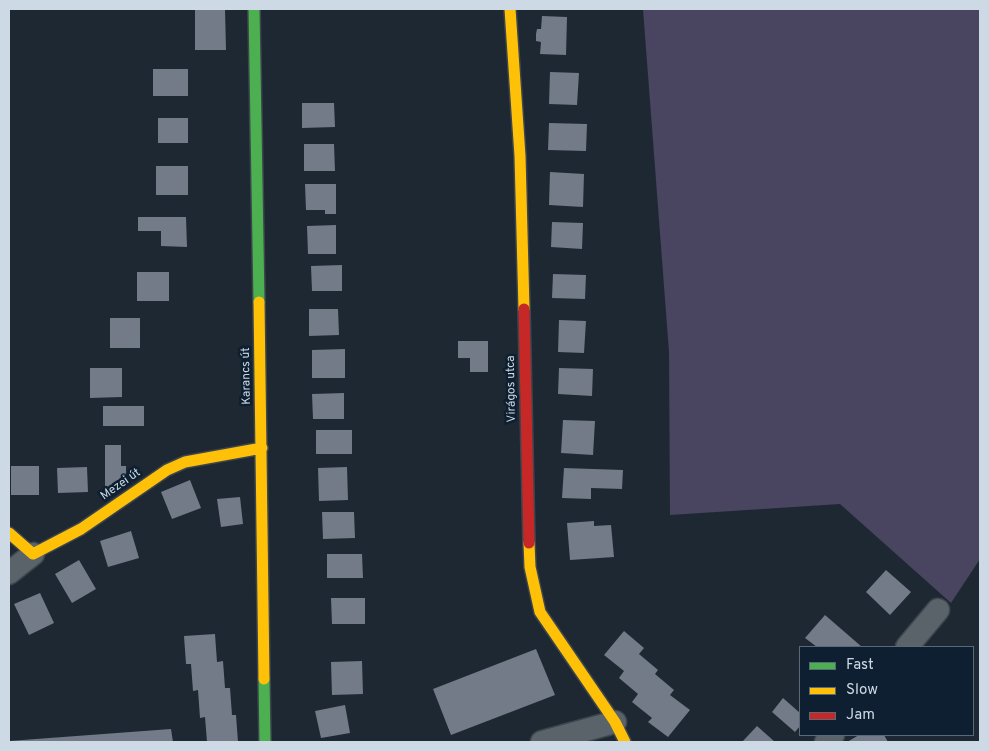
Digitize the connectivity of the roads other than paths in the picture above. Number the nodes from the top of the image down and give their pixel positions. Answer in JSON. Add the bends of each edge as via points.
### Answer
{"nodes":[{"id":1,"x":254,"y":9,"type":"edge"},
{"id":2,"x":510,"y":9,"type":"edge"},
{"id":3,"x":262,"y":448,"type":"junction"},
{"id":4,"x":9,"y":532,"type":"edge"},
{"id":5,"x":33,"y":554,"type":"junction"},
{"id":6,"x":9,"y":573,"type":"edge"},
{"id":7,"x":938,"y":610,"type":"dead end"},
{"id":8,"x":908,"y":646,"type":"edge"},
{"id":9,"x":615,"y":722,"type":"junction"},
{"id":10,"x":265,"y":742,"type":"edge"},
{"id":11,"x":542,"y":742,"type":"edge"},
{"id":12,"x":625,"y":742,"type":"edge"}],
"edges":[{"from":1,"to":3,"type":"street","name":"Karancs út"},
{"from":2,"to":9,"type":"street","name":"Virágos utca","via":[[520,156],[530,567],[540,612]]},
{"from":3,"to":5,"type":"street","name":"Mezei út","via":[[185,462],[167,470],[81,529]]},
{"from":3,"to":10,"type":"street","name":"Karancs út"},
{"from":4,"to":5,"type":"street"},
{"from":5,"to":6,"type":"street"},
{"from":7,"to":8,"type":"street"},
{"from":9,"to":11,"type":"street"},
{"from":9,"to":12,"type":"street","name":"Virágos utca"}]}
